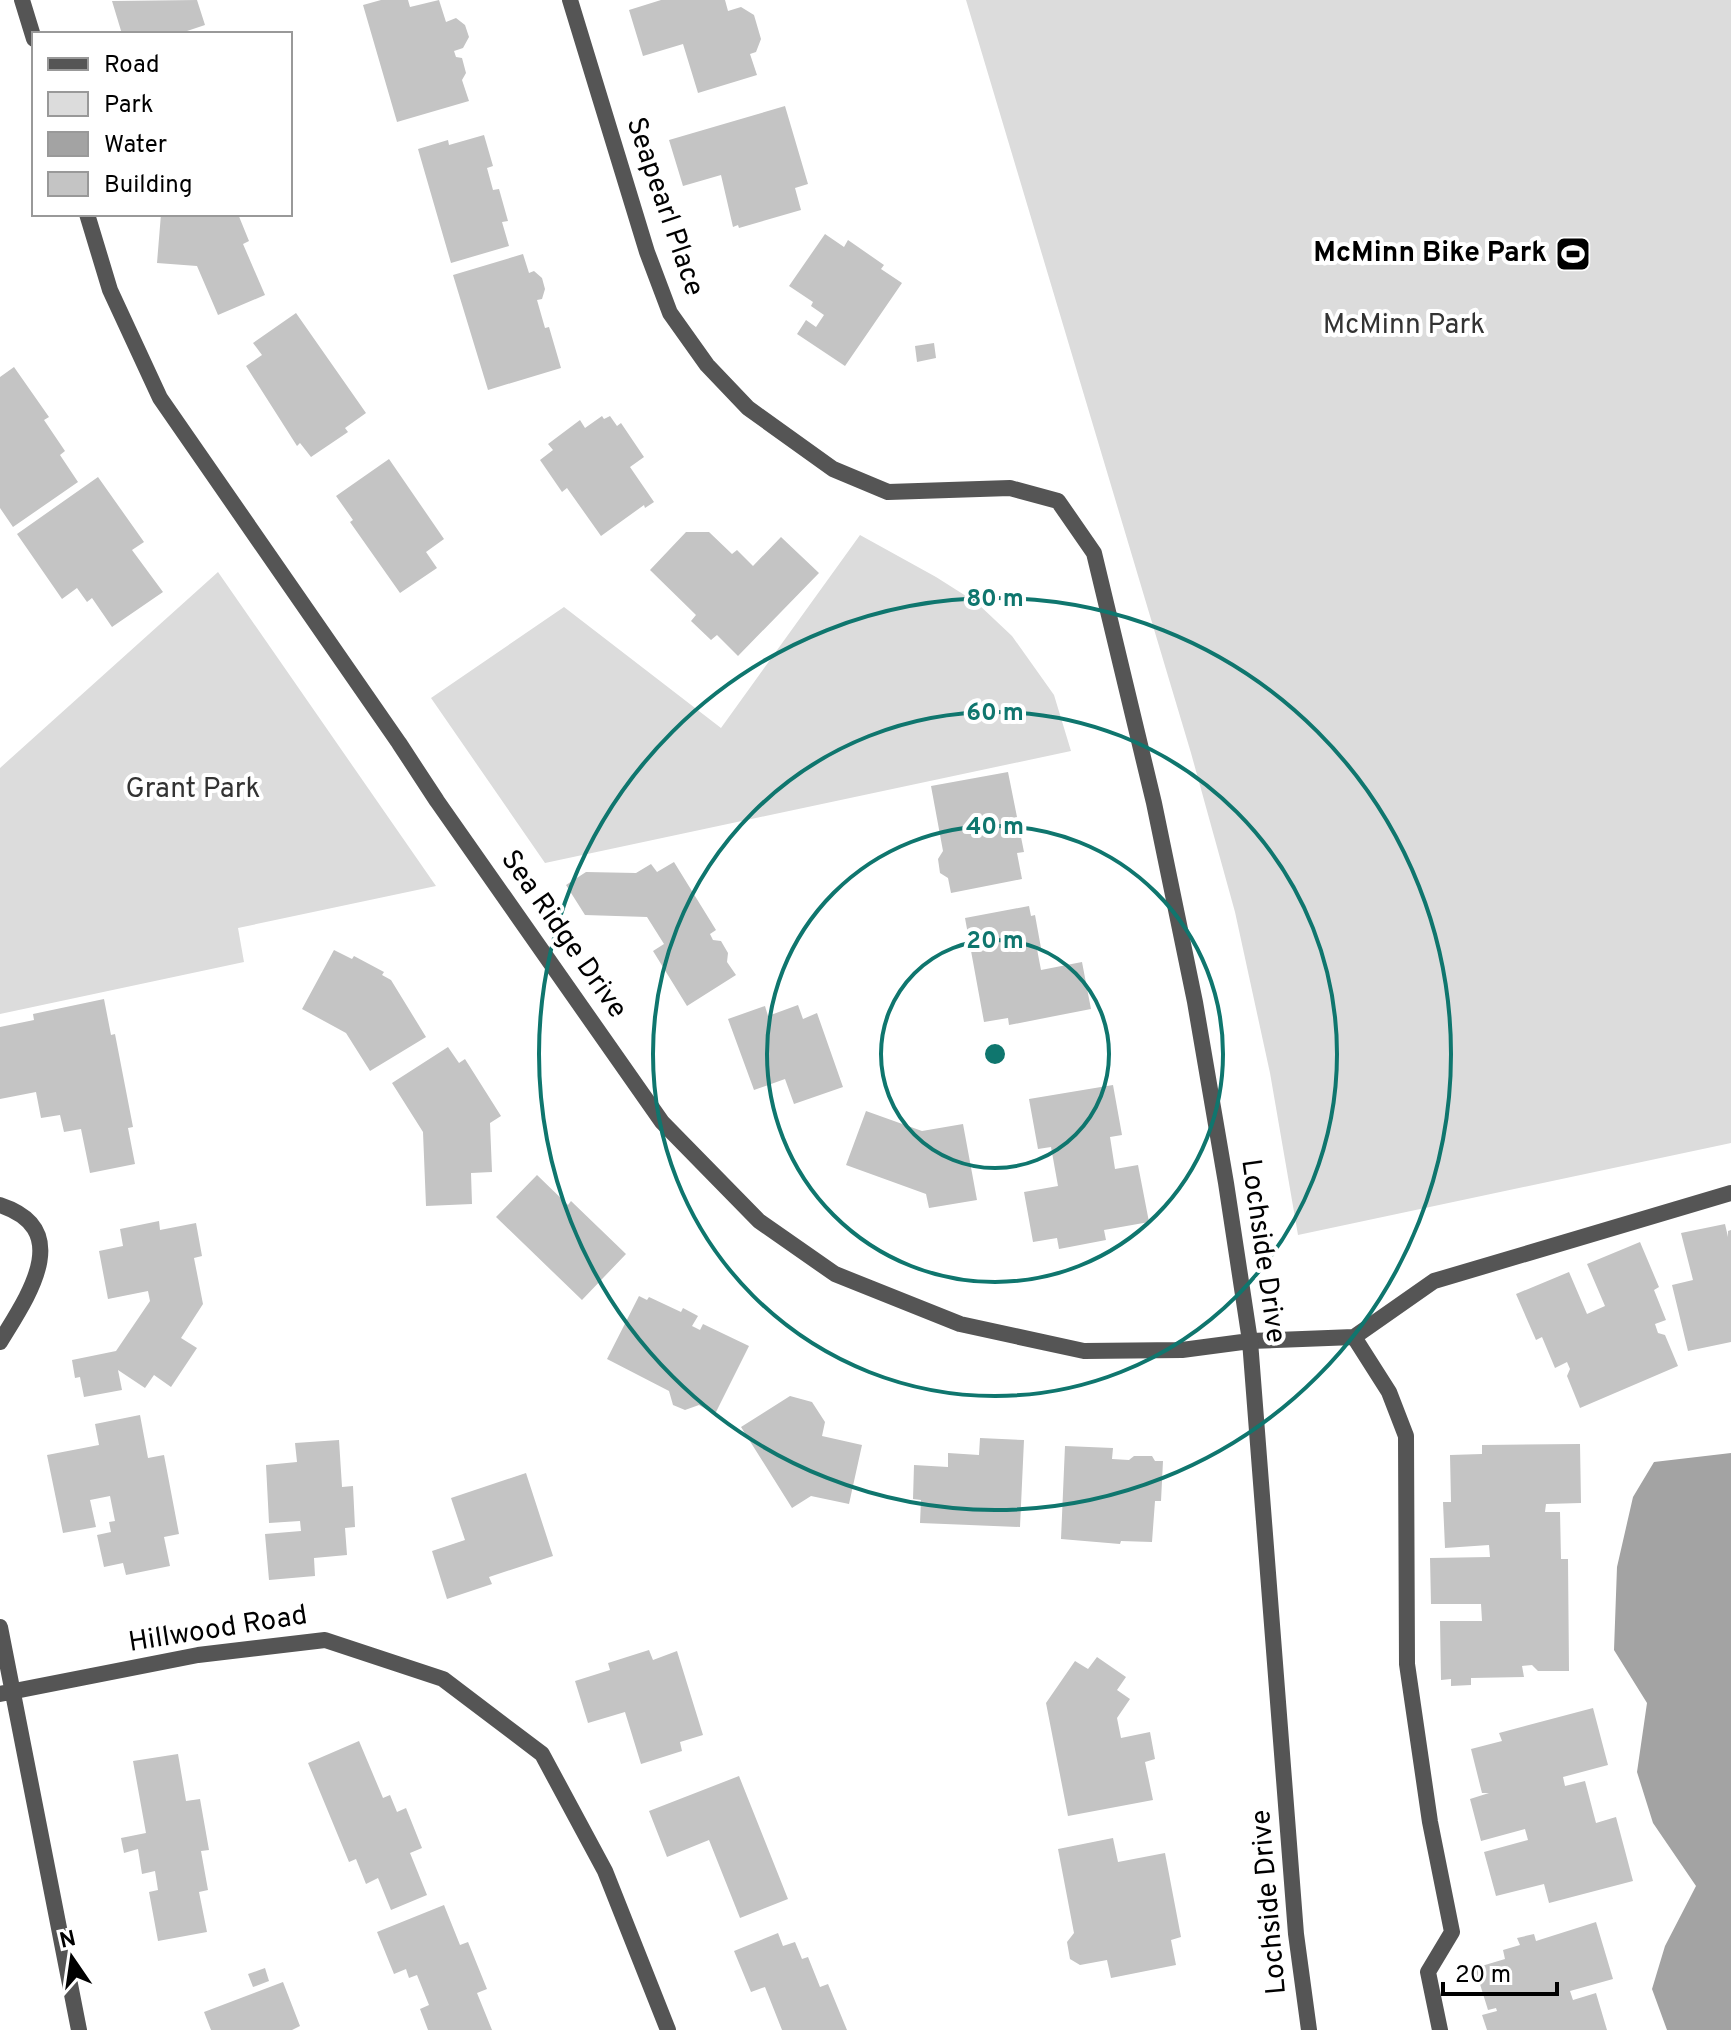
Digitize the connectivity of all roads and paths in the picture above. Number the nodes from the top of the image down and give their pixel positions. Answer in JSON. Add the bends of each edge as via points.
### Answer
{"nodes":[{"id":1,"x":22,"y":0,"type":"edge"},
{"id":2,"x":570,"y":0,"type":"edge"},
{"id":3,"x":32,"y":32,"type":"edge"},
{"id":4,"x":88,"y":216,"type":"edge"},
{"id":5,"x":1058,"y":501,"type":"joint"},
{"id":6,"x":1731,"y":1193,"type":"edge"},
{"id":7,"x":0,"y":1205,"type":"edge"},
{"id":8,"x":1354,"y":1337,"type":"junction"},
{"id":9,"x":1250,"y":1341,"type":"junction"},
{"id":10,"x":0,"y":1342,"type":"edge"},
{"id":11,"x":0,"y":1627,"type":"edge"},
{"id":12,"x":6,"y":1693,"type":"edge"},
{"id":13,"x":79,"y":2030,"type":"edge"},
{"id":14,"x":668,"y":2030,"type":"edge"},
{"id":15,"x":1309,"y":2030,"type":"edge"},
{"id":16,"x":1440,"y":2030,"type":"edge"}],
"edges":[{"from":1,"to":3,"type":"street"},
{"from":2,"to":5,"type":"street","name":"Seapearl Place","via":[[670,313],[707,365],[748,408],[833,469],[888,492],[1010,488]]},
{"from":4,"to":9,"type":"street","name":"Sea Ridge Drive","via":[[110,290],[160,398],[662,1122],[759,1221],[835,1274],[960,1324],[1084,1351],[1182,1350]]},
{"from":5,"to":9,"type":"street","name":"Lochside Drive","via":[[1094,553],[1154,803],[1195,1002]]},
{"from":6,"to":8,"type":"street","via":[[1434,1281]]},
{"from":7,"to":10,"type":"street","via":[[31,1224],[40,1244],[41,1265]]},
{"from":8,"to":9,"type":"street","name":"Sea Ridge Drive"},
{"from":8,"to":16,"type":"street","via":[[1389,1392],[1406,1436],[1407,1664],[1452,1932],[1428,1972]]},
{"from":9,"to":15,"type":"street","name":"Lochside Drive","via":[[1296,1934]]},
{"from":11,"to":12,"type":"street"},
{"from":12,"to":13,"type":"street"},
{"from":12,"to":14,"type":"street","name":"Hillwood Road","via":[[198,1655],[325,1640],[443,1679],[542,1754],[605,1871]]}]}
